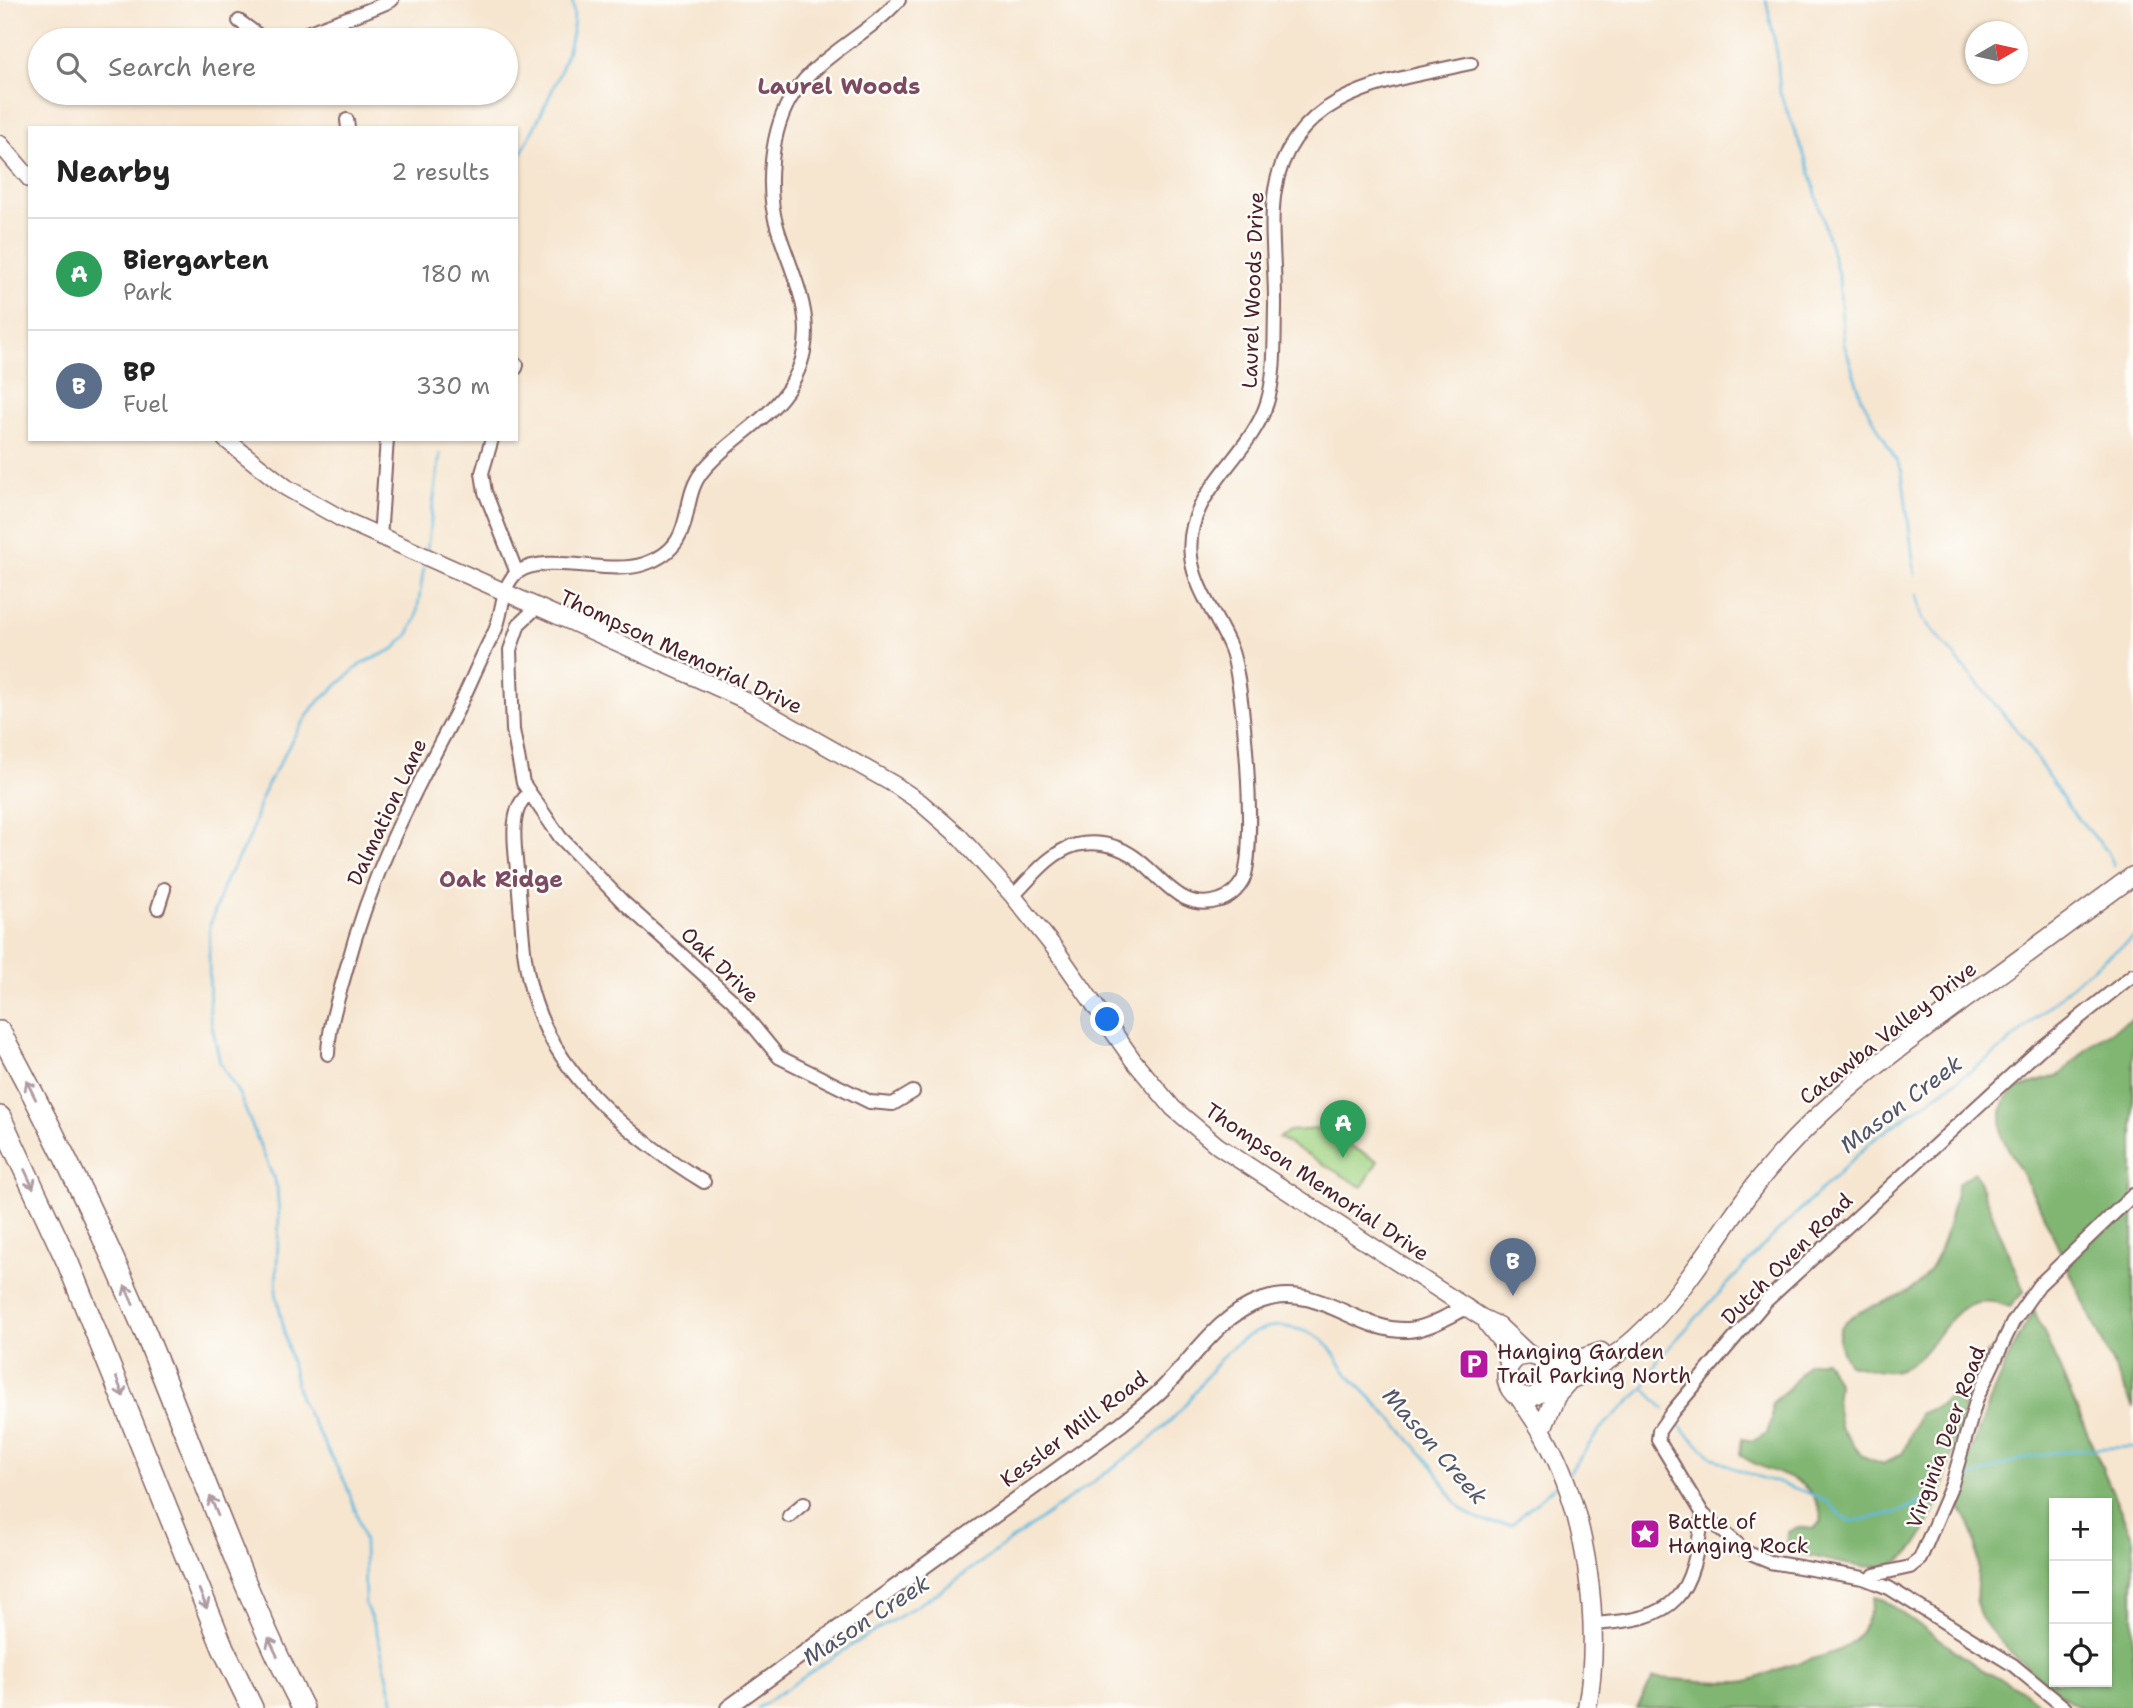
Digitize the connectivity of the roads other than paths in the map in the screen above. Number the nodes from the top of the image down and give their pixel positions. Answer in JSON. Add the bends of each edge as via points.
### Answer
{"nodes":[{"id":1,"x":392,"y":0,"type":"edge"},
{"id":2,"x":899,"y":0,"type":"edge"},
{"id":3,"x":239,"y":21,"type":"dead end"},
{"id":4,"x":249,"y":28,"type":"edge"},
{"id":5,"x":320,"y":28,"type":"edge"},
{"id":6,"x":1471,"y":63,"type":"dead end"},
{"id":7,"x":0,"y":144,"type":"edge"},
{"id":8,"x":28,"y":177,"type":"edge"},
{"id":9,"x":228,"y":441,"type":"edge"},
{"id":10,"x":387,"y":441,"type":"edge"},
{"id":11,"x":491,"y":441,"type":"edge"},
{"id":12,"x":380,"y":538,"type":"junction"},
{"id":13,"x":517,"y":573,"type":"junction"},
{"id":14,"x":504,"y":593,"type":"junction"},
{"id":15,"x":536,"y":607,"type":"junction"},
{"id":16,"x":529,"y":794,"type":"junction"},
{"id":17,"x":2133,"y":876,"type":"edge"},
{"id":18,"x":164,"y":889,"type":"dead end"},
{"id":19,"x":1013,"y":896,"type":"junction"},
{"id":20,"x":158,"y":908,"type":"dead end"},
{"id":21,"x":2133,"y":975,"type":"edge"},
{"id":22,"x":0,"y":1032,"type":"edge"},
{"id":23,"x":328,"y":1054,"type":"dead end"},
{"id":24,"x":914,"y":1091,"type":"dead end"},
{"id":25,"x":0,"y":1117,"type":"edge"},
{"id":26,"x":704,"y":1182,"type":"dead end"},
{"id":27,"x":2133,"y":1195,"type":"edge"},
{"id":28,"x":1467,"y":1307,"type":"junction"},
{"id":29,"x":1481,"y":1317,"type":"junction"},
{"id":30,"x":1649,"y":1323,"type":"junction"},
{"id":31,"x":1533,"y":1355,"type":"junction"},
{"id":32,"x":1509,"y":1366,"type":"junction"},
{"id":33,"x":1567,"y":1382,"type":"junction"},
{"id":34,"x":1545,"y":1390,"type":"junction"},
{"id":35,"x":1519,"y":1397,"type":"junction"},
{"id":36,"x":1547,"y":1437,"type":"junction"},
{"id":37,"x":804,"y":1503,"type":"dead end"},
{"id":38,"x":1703,"y":1514,"type":"junction"},
{"id":39,"x":789,"y":1516,"type":"dead end"},
{"id":40,"x":1871,"y":1580,"type":"junction"},
{"id":41,"x":1592,"y":1624,"type":"junction"},
{"id":42,"x":252,"y":1708,"type":"edge"},
{"id":43,"x":303,"y":1708,"type":"edge"},
{"id":44,"x":728,"y":1708,"type":"edge"},
{"id":45,"x":1587,"y":1708,"type":"edge"},
{"id":46,"x":2065,"y":1708,"type":"edge"}],
"edges":[{"from":1,"to":5,"type":"street"},
{"from":2,"to":13,"type":"street","via":[[808,76],[781,121],[773,162],[774,214],[804,299],[808,334],[805,355],[791,386],[701,472],[680,535],[665,552],[628,568],[541,566]]},
{"from":3,"to":4,"type":"street"},
{"from":6,"to":19,"type":"street","name":"Laurel Woods Drive","via":[[1365,87],[1338,99],[1301,133],[1277,180],[1270,391],[1248,442],[1205,497],[1193,527],[1191,549],[1195,573],[1230,649],[1242,693],[1248,821],[1247,865],[1241,883],[1216,901],[1187,901],[1130,854],[1091,843],[1057,854]]},
{"from":7,"to":8,"type":"main road"},
{"from":9,"to":12,"type":"main road","name":"Thompson Memorial Drive","via":[[287,488]]},
{"from":10,"to":12,"type":"street"},
{"from":11,"to":13,"type":"street","via":[[482,474],[485,492]]},
{"from":12,"to":14,"type":"main road","name":"Thompson Memorial Drive"},
{"from":13,"to":14,"type":"street"},
{"from":14,"to":15,"type":"main road","name":"Thompson Memorial Drive"},
{"from":14,"to":23,"type":"street","name":"Dalmation Lane","via":[[495,630],[455,716],[408,800],[378,871],[331,1018]]},
{"from":15,"to":16,"type":"street","name":"Oak Drive","via":[[519,624],[509,663],[517,758]]},
{"from":15,"to":19,"type":"main road","name":"Thompson Memorial Drive","via":[[743,699],[895,785],[943,821]]},
{"from":16,"to":24,"type":"street","name":"Oak Drive","via":[[586,866],[723,991],[779,1057],[870,1102],[893,1104]]},
{"from":16,"to":26,"type":"street","via":[[516,810],[516,854],[529,976],[539,1012],[567,1065],[592,1095]]},
{"from":17,"to":30,"type":"main road","name":"Catawba Valley Drive","via":[[1877,1065],[1800,1133],[1758,1182],[1693,1275]]},
{"from":18,"to":20,"type":"street"},
{"from":19,"to":28,"type":"main road","name":"Thompson Memorial Drive","via":[[1153,1086],[1195,1128]]},
{"from":21,"to":38,"type":"street","name":"Dutch Oven Road","via":[[2039,1050],[1813,1256],[1766,1301],[1675,1409],[1658,1440]]},
{"from":43,"to":22,"type":"highway","one_way":true,"via":[[263,1626],[116,1267]]},
{"from":25,"to":42,"type":"highway","one_way":true,"via":[[68,1263],[223,1648]]},
{"from":27,"to":40,"type":"street","name":"Virginia Deer Road","via":[[2039,1285],[2012,1322],[1977,1398],[1952,1484],[1920,1559]]},
{"from":28,"to":29,"type":"main road","name":"Thompson Memorial Drive"},
{"from":28,"to":44,"type":"street","name":"Kessler Mill Road","via":[[1408,1330],[1383,1327],[1329,1303],[1299,1297],[1270,1298],[1242,1310],[1217,1328],[1168,1384],[1121,1424]]},
{"from":29,"to":31,"type":"main road","name":"Thompson Memorial Drive","via":[[1498,1325]]},
{"from":29,"to":32,"type":"main road","name":"Thompson Memorial Drive","via":[[1502,1343]]},
{"from":30,"to":31,"type":"main road","name":"Catawba Valley Drive","via":[[1607,1350],[1556,1353],[1536,1348]]},
{"from":30,"to":33,"type":"main road","name":"Catawba Valley Drive","via":[[1624,1347]]},
{"from":31,"to":32,"type":"main road","via":[[1518,1357]]},
{"from":31,"to":34,"type":"main road","via":[[1549,1371]]},
{"from":32,"to":35,"type":"main road","via":[[1507,1382]]},
{"from":33,"to":34,"type":"main road","name":"Catawba Valley Drive"},
{"from":33,"to":36,"type":"main road","via":[[1556,1395]]},
{"from":34,"to":35,"type":"main road","via":[[1531,1398]]},
{"from":34,"to":36,"type":"main road"},
{"from":35,"to":36,"type":"main road"},
{"from":36,"to":41,"type":"main road","via":[[1574,1513]]},
{"from":37,"to":39,"type":"street"},
{"from":38,"to":40,"type":"street","via":[[1756,1557]]},
{"from":38,"to":41,"type":"street","via":[[1692,1573],[1670,1605],[1635,1621]]},
{"from":40,"to":46,"type":"street","via":[[1906,1597],[2012,1665]]},
{"from":41,"to":45,"type":"main road"}]}
